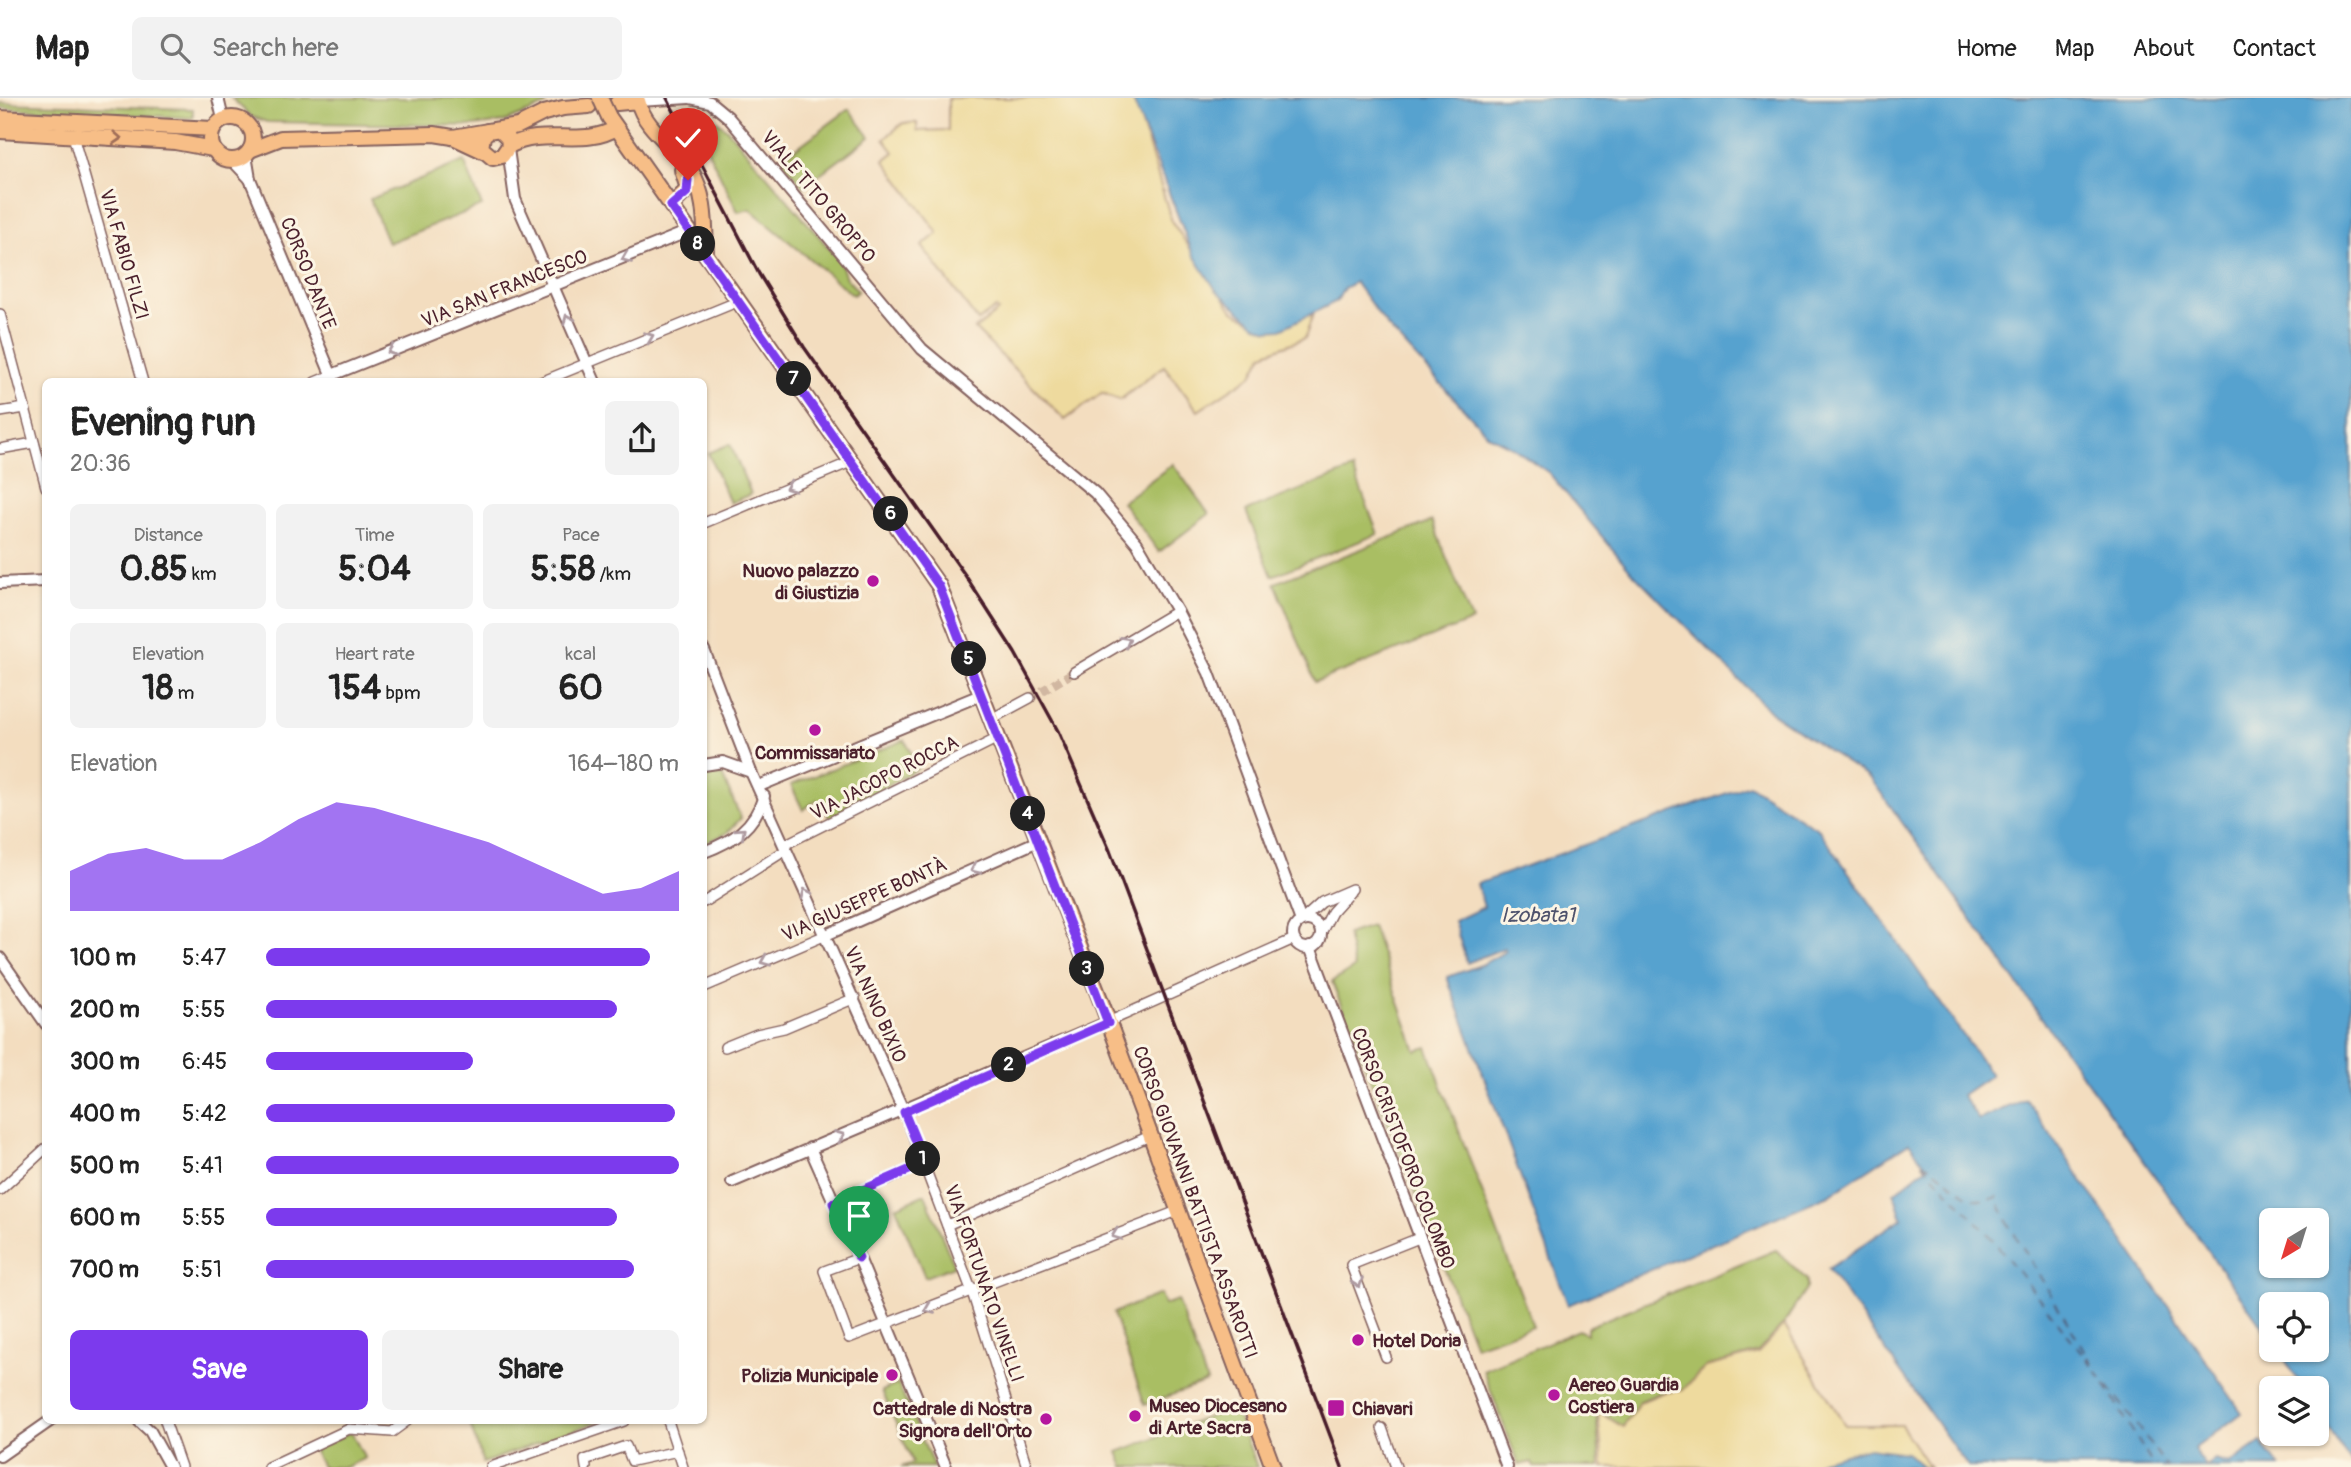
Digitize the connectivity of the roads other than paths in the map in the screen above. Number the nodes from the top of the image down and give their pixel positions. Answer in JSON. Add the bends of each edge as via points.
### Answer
{"nodes":[{"id":1,"x":690,"y":98,"type":"edge"},
{"id":2,"x":220,"y":101,"type":"edge"},
{"id":3,"x":638,"y":101,"type":"junction"},
{"id":4,"x":594,"y":102,"type":"edge"},
{"id":5,"x":617,"y":103,"type":"dead end"},
{"id":6,"x":0,"y":118,"type":"edge"},
{"id":7,"x":612,"y":122,"type":"junction"},
{"id":8,"x":218,"y":124,"type":"junction"},
{"id":9,"x":249,"y":127,"type":"junction"},
{"id":10,"x":0,"y":131,"type":"edge"},
{"id":11,"x":494,"y":131,"type":"junction"},
{"id":12,"x":73,"y":136,"type":"junction"},
{"id":13,"x":453,"y":137,"type":"junction"},
{"id":14,"x":281,"y":138,"type":"junction"},
{"id":15,"x":509,"y":148,"type":"junction"},
{"id":16,"x":213,"y":149,"type":"junction"},
{"id":17,"x":483,"y":151,"type":"junction"},
{"id":18,"x":243,"y":155,"type":"junction"},
{"id":19,"x":680,"y":158,"type":"junction"},
{"id":20,"x":671,"y":206,"type":"junction"},
{"id":21,"x":689,"y":231,"type":"junction"},
{"id":22,"x":706,"y":255,"type":"junction"},
{"id":23,"x":555,"y":287,"type":"junction"},
{"id":24,"x":739,"y":301,"type":"junction"},
{"id":25,"x":0,"y":314,"type":"edge"},
{"id":26,"x":2,"y":330,"type":"edge"},
{"id":27,"x":587,"y":362,"type":"junction"},
{"id":28,"x":142,"y":378,"type":"edge"},
{"id":29,"x":333,"y":378,"type":"edge"},
{"id":30,"x":550,"y":378,"type":"edge"},
{"id":31,"x":593,"y":378,"type":"edge"},
{"id":32,"x":25,"y":408,"type":"junction"},
{"id":33,"x":0,"y":412,"type":"edge"},
{"id":34,"x":34,"y":443,"type":"junction"},
{"id":35,"x":0,"y":449,"type":"edge"},
{"id":36,"x":853,"y":461,"type":"junction"},
{"id":37,"x":42,"y":474,"type":"edge"},
{"id":38,"x":707,"y":522,"type":"edge"},
{"id":39,"x":42,"y":581,"type":"edge"},
{"id":40,"x":0,"y":583,"type":"edge"},
{"id":41,"x":1177,"y":611,"type":"junction"},
{"id":42,"x":707,"y":658,"type":"edge"},
{"id":43,"x":1074,"y":672,"type":"tunnel mouth"},
{"id":44,"x":983,"y":694,"type":"junction"},
{"id":45,"x":1030,"y":698,"type":"tunnel mouth"},
{"id":46,"x":993,"y":718,"type":"junction"},
{"id":47,"x":1000,"y":737,"type":"junction"},
{"id":48,"x":707,"y":765,"type":"edge"},
{"id":49,"x":751,"y":772,"type":"junction"},
{"id":50,"x":761,"y":791,"type":"junction"},
{"id":51,"x":1038,"y":841,"type":"junction"},
{"id":52,"x":785,"y":848,"type":"junction"},
{"id":53,"x":707,"y":851,"type":"edge"},
{"id":54,"x":707,"y":900,"type":"edge"},
{"id":55,"x":1301,"y":920,"type":"junction"},
{"id":56,"x":1321,"y":933,"type":"junction"},
{"id":57,"x":827,"y":935,"type":"junction"},
{"id":58,"x":1294,"y":939,"type":"junction"},
{"id":59,"x":1310,"y":947,"type":"junction"},
{"id":60,"x":0,"y":958,"type":"edge"},
{"id":61,"x":707,"y":986,"type":"edge"},
{"id":62,"x":855,"y":998,"type":"junction"},
{"id":63,"x":42,"y":1018,"type":"edge"},
{"id":64,"x":1108,"y":1023,"type":"junction"},
{"id":65,"x":725,"y":1047,"type":"dead end"},
{"id":66,"x":904,"y":1112,"type":"junction"},
{"id":67,"x":1152,"y":1135,"type":"junction"},
{"id":68,"x":810,"y":1148,"type":"junction"},
{"id":69,"x":42,"y":1152,"type":"edge"},
{"id":70,"x":925,"y":1163,"type":"junction"},
{"id":71,"x":732,"y":1182,"type":"dead end"},
{"id":72,"x":0,"y":1189,"type":"edge"},
{"id":73,"x":833,"y":1203,"type":"junction"},
{"id":74,"x":1180,"y":1210,"type":"junction"},
{"id":75,"x":947,"y":1225,"type":"junction"},
{"id":76,"x":1419,"y":1238,"type":"junction"},
{"id":77,"x":859,"y":1258,"type":"junction"},
{"id":78,"x":972,"y":1292,"type":"junction"},
{"id":79,"x":887,"y":1325,"type":"junction"},
{"id":80,"x":1386,"y":1357,"type":"dead end"},
{"id":81,"x":46,"y":1424,"type":"edge"},
{"id":82,"x":142,"y":1424,"type":"edge"},
{"id":83,"x":166,"y":1424,"type":"edge"},
{"id":84,"x":403,"y":1424,"type":"edge"},
{"id":85,"x":615,"y":1424,"type":"edge"},
{"id":86,"x":669,"y":1424,"type":"edge"},
{"id":87,"x":350,"y":1425,"type":"edge"},
{"id":88,"x":1382,"y":1428,"type":"dead end"},
{"id":89,"x":678,"y":1451,"type":"junction"},
{"id":90,"x":0,"y":1456,"type":"edge"},
{"id":91,"x":170,"y":1467,"type":"edge"},
{"id":92,"x":181,"y":1467,"type":"edge"},
{"id":93,"x":268,"y":1467,"type":"edge"},
{"id":94,"x":491,"y":1467,"type":"edge"},
{"id":95,"x":586,"y":1467,"type":"edge"},
{"id":96,"x":683,"y":1467,"type":"edge"},
{"id":97,"x":946,"y":1467,"type":"edge"},
{"id":98,"x":1027,"y":1467,"type":"edge"},
{"id":99,"x":1273,"y":1467,"type":"edge"},
{"id":100,"x":1396,"y":1467,"type":"edge"},
{"id":101,"x":1507,"y":1467,"type":"edge"}],
"edges":[{"from":1,"to":3,"type":"street","name":"VIALE TITO GROPPO"},
{"from":1,"to":41,"type":"street","name":"VIALE TITO GROPPO","via":[[710,102],[728,117],[908,334],[1095,493],[1137,543]]},
{"from":2,"to":8,"type":"street"},
{"from":3,"to":5,"type":"main road","name":"VIALE TITO GROPPO"},
{"from":3,"to":19,"type":"main road","via":[[641,112]]},
{"from":4,"to":7,"type":"main road","name":"CORSO GIOVANNI BATTISTA ASSAROTTI","bridge":true},
{"from":4,"to":11,"type":"main road"},
{"from":6,"to":8,"type":"main road"},
{"from":7,"to":15,"type":"main road","via":[[594,138],[525,137]]},
{"from":7,"to":20,"type":"main road","name":"CORSO GIOVANNI BATTISTA ASSAROTTI"},
{"from":8,"to":9,"type":"main road","via":[[238,118]]},
{"from":8,"to":16,"type":"main road"},
{"from":9,"to":14,"type":"main road"},
{"from":9,"to":18,"type":"main road","via":[[253,134]]},
{"from":10,"to":12,"type":"main road"},
{"from":11,"to":13,"type":"main road"},
{"from":11,"to":15,"type":"main road","via":[[509,138]]},
{"from":11,"to":17,"type":"main road","via":[[481,140]]},
{"from":12,"to":16,"type":"main road","one_way":true},
{"from":12,"to":28,"type":"street","name":"VIA FABIO FILZI"},
{"from":13,"to":14,"type":"main road"},
{"from":13,"to":17,"type":"main road"},
{"from":14,"to":18,"type":"main road"},
{"from":15,"to":17,"type":"main road","via":[[498,158]]},
{"from":15,"to":23,"type":"street","via":[[515,199]]},
{"from":16,"to":18,"type":"main road","via":[[218,156]]},
{"from":18,"to":29,"type":"street","name":"CORSO DANTE"},
{"from":19,"to":20,"type":"main road","via":[[688,189]]},
{"from":19,"to":22,"type":"main road","via":[[699,184]]},
{"from":20,"to":21,"type":"main road","name":"CORSO GIOVANNI BATTISTA ASSAROTTI"},
{"from":21,"to":22,"type":"main road","name":"CORSO GIOVANNI BATTISTA ASSAROTTI"},
{"from":21,"to":23,"type":"street","name":"VIA SAN FRANCESCO","one_way":true},
{"from":22,"to":24,"type":"main road","name":"CORSO GIOVANNI BATTISTA ASSAROTTI"},
{"from":27,"to":23,"type":"street","one_way":true},
{"from":23,"to":29,"type":"street","name":"VIA SAN FRANCESCO","one_way":true},
{"from":27,"to":24,"type":"street","one_way":true},
{"from":24,"to":36,"type":"main road","name":"CORSO GIOVANNI BATTISTA ASSAROTTI"},
{"from":25,"to":26,"type":"street"},
{"from":26,"to":32,"type":"street"},
{"from":27,"to":30,"type":"street"},
{"from":27,"to":31,"type":"street"},
{"from":32,"to":33,"type":"street"},
{"from":32,"to":34,"type":"street"},
{"from":34,"to":35,"type":"street"},
{"from":34,"to":37,"type":"street"},
{"from":36,"to":38,"type":"street","one_way":true},
{"from":36,"to":44,"type":"main road","name":"CORSO GIOVANNI BATTISTA ASSAROTTI","via":[[939,586]]},
{"from":39,"to":40,"type":"street"},
{"from":43,"to":41,"type":"street","one_way":true},
{"from":41,"to":55,"type":"street","via":[[1217,694]]},
{"from":42,"to":49,"type":"street","name":"VIA NINO BIXIO"},
{"from":44,"to":46,"type":"main road","name":"CORSO GIOVANNI BATTISTA ASSAROTTI"},
{"from":44,"to":50,"type":"street"},
{"from":45,"to":46,"type":"street"},
{"from":46,"to":47,"type":"main road","name":"CORSO GIOVANNI BATTISTA ASSAROTTI"},
{"from":47,"to":51,"type":"main road","name":"CORSO GIOVANNI BATTISTA ASSAROTTI"},
{"from":47,"to":52,"type":"street","name":"VIA JACOPO ROCCA"},
{"from":48,"to":49,"type":"street","via":[[723,762]]},
{"from":49,"to":50,"type":"street","name":"VIA NINO BIXIO"},
{"from":50,"to":52,"type":"street","name":"VIA NINO BIXIO"},
{"from":53,"to":50,"type":"street","one_way":true,"via":[[731,841],[751,824]]},
{"from":51,"to":57,"type":"street","name":"VIA GIUSEPPE BONTÀ","one_way":true},
{"from":51,"to":64,"type":"main road","name":"CORSO GIOVANNI BATTISTA ASSAROTTI"},
{"from":52,"to":54,"type":"street","name":"VIA JACOPO ROCCA"},
{"from":57,"to":52,"type":"street","name":"VIA NINO BIXIO","one_way":true},
{"from":55,"to":56,"type":"street","via":[[1314,922]]},
{"from":55,"to":56,"type":"street","via":[[1322,902],[1352,889]]},
{"from":55,"to":58,"type":"street","via":[[1295,926]]},
{"from":56,"to":59,"type":"street"},
{"from":57,"to":61,"type":"street","name":"VIA GIUSEPPE BONTÀ","one_way":true},
{"from":57,"to":62,"type":"street","name":"VIA NINO BIXIO"},
{"from":58,"to":59,"type":"street","via":[[1298,945]]},
{"from":58,"to":64,"type":"street"},
{"from":59,"to":76,"type":"street","name":"CORSO CRISTOFORO COLOMBO"},
{"from":60,"to":63,"type":"street"},
{"from":62,"to":65,"type":"street"},
{"from":62,"to":66,"type":"street","name":"VIA NINO BIXIO"},
{"from":64,"to":66,"type":"street"},
{"from":64,"to":67,"type":"main road","name":"CORSO GIOVANNI BATTISTA ASSAROTTI"},
{"from":68,"to":66,"type":"street","one_way":true},
{"from":66,"to":70,"type":"street","name":"VIA FORTUNATO VINELLI"},
{"from":67,"to":74,"type":"main road","name":"CORSO GIOVANNI BATTISTA ASSAROTTI"},
{"from":67,"to":75,"type":"street"},
{"from":68,"to":71,"type":"street"},
{"from":68,"to":73,"type":"street"},
{"from":69,"to":72,"type":"street"},
{"from":70,"to":73,"type":"street"},
{"from":70,"to":75,"type":"street","name":"VIA FORTUNATO VINELLI"},
{"from":73,"to":77,"type":"street"},
{"from":74,"to":78,"type":"street","one_way":true},
{"from":74,"to":99,"type":"main road","name":"CORSO GIOVANNI BATTISTA ASSAROTTI"},
{"from":75,"to":78,"type":"street","name":"VIA FORTUNATO VINELLI"},
{"from":76,"to":80,"type":"street","one_way":true,"via":[[1351,1265]]},
{"from":76,"to":101,"type":"street","name":"CORSO CRISTOFORO COLOMBO"},
{"from":77,"to":79,"type":"street"},
{"from":77,"to":79,"type":"street","via":[[824,1271],[849,1338]]},
{"from":78,"to":79,"type":"street","one_way":true},
{"from":78,"to":98,"type":"street","name":"VIA FORTUNATO VINELLI"},
{"from":79,"to":97,"type":"street"},
{"from":81,"to":90,"type":"street"},
{"from":82,"to":91,"type":"street"},
{"from":83,"to":92,"type":"street"},
{"from":84,"to":87,"type":"street","via":[[392,1432]]},
{"from":85,"to":94,"type":"street"},
{"from":86,"to":89,"type":"street"},
{"from":87,"to":93,"type":"street"},
{"from":88,"to":100,"type":"street"},
{"from":89,"to":95,"type":"street","via":[[632,1461],[626,1446],[585,1460]]},
{"from":89,"to":96,"type":"street"}]}
